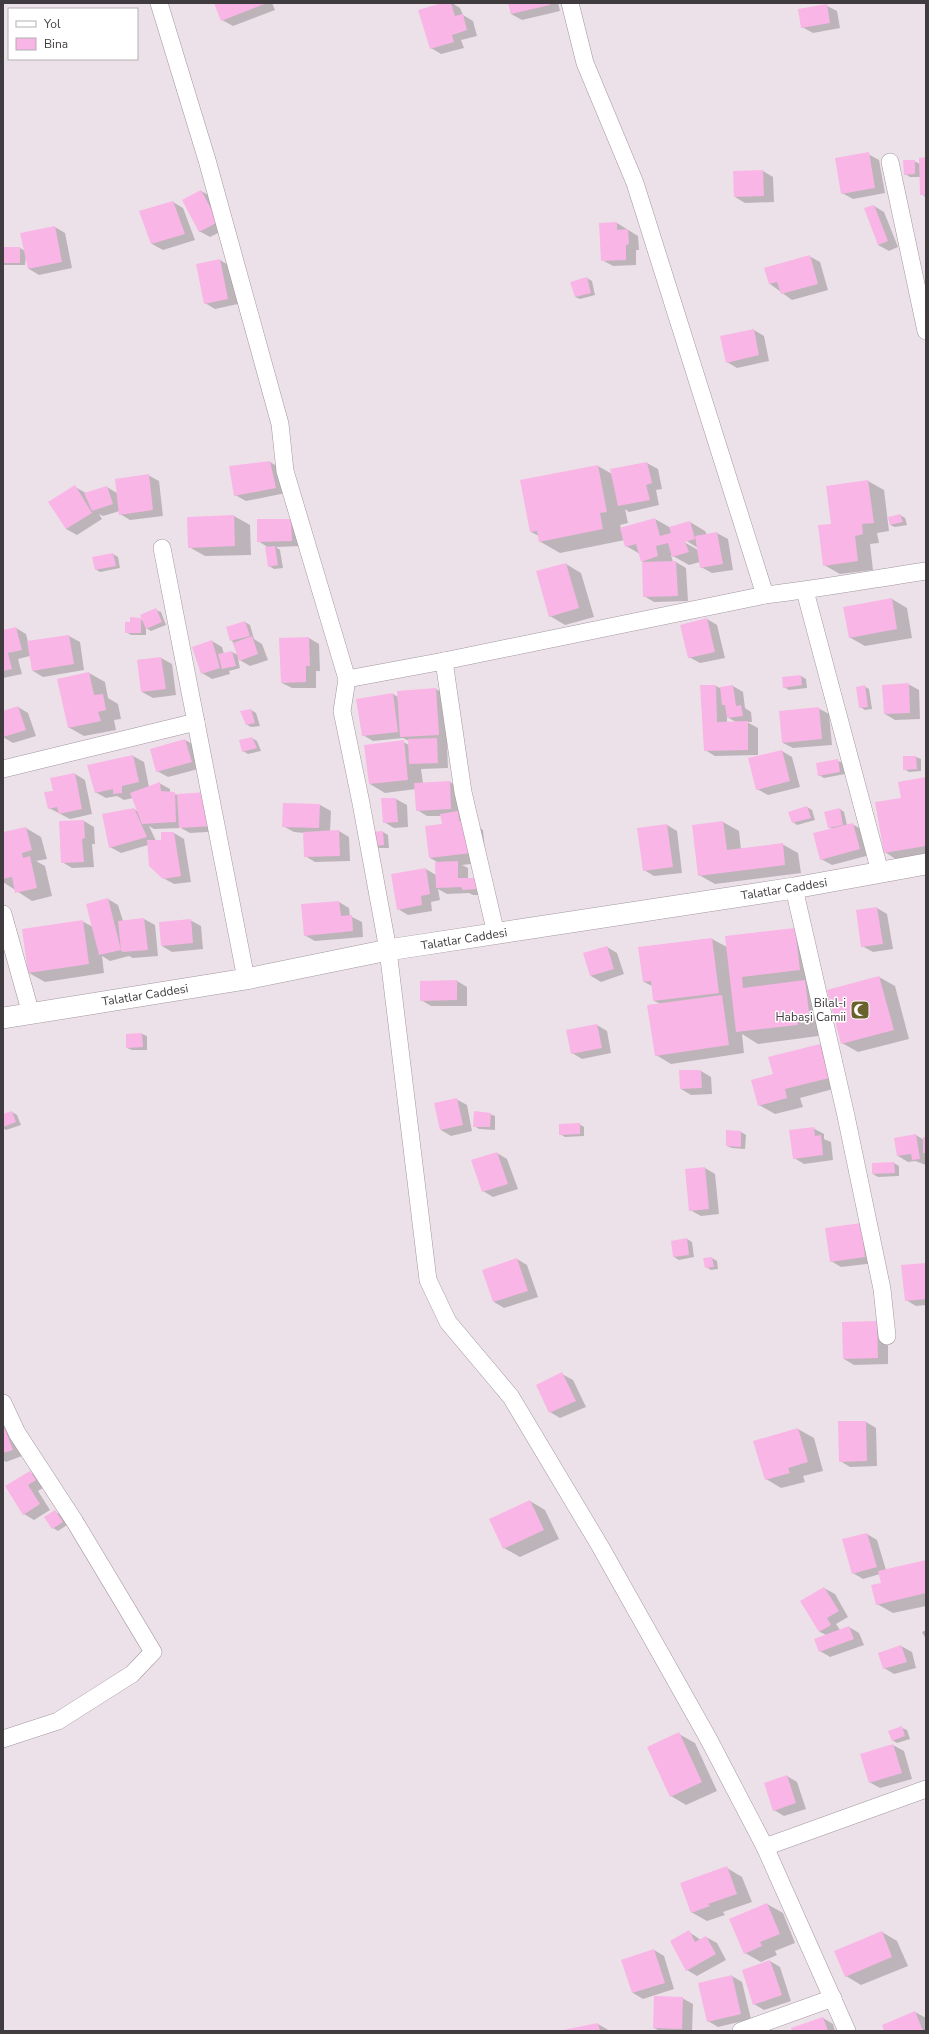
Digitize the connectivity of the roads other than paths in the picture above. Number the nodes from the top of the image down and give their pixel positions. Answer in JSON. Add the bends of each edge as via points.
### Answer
{"nodes":[{"id":1,"x":159,"y":3,"type":"edge"},
{"id":2,"x":570,"y":3,"type":"edge"},
{"id":3,"x":890,"y":162,"type":"dead end"},
{"id":4,"x":926,"y":331,"type":"edge"},
{"id":5,"x":162,"y":548,"type":"dead end"},
{"id":6,"x":926,"y":571,"type":"edge"},
{"id":7,"x":805,"y":591,"type":"junction"},
{"id":8,"x":765,"y":595,"type":"junction"},
{"id":9,"x":444,"y":661,"type":"junction"},
{"id":10,"x":346,"y":679,"type":"junction"},
{"id":11,"x":196,"y":722,"type":"junction"},
{"id":12,"x":3,"y":769,"type":"edge"},
{"id":13,"x":926,"y":864,"type":"edge"},
{"id":14,"x":880,"y":872,"type":"junction"},
{"id":15,"x":794,"y":888,"type":"junction"},
{"id":16,"x":3,"y":914,"type":"edge"},
{"id":17,"x":496,"y":934,"type":"junction"},
{"id":18,"x":388,"y":950,"type":"junction"},
{"id":19,"x":246,"y":979,"type":"junction"},
{"id":20,"x":31,"y":1014,"type":"junction"},
{"id":21,"x":3,"y":1018,"type":"edge"},
{"id":22,"x":886,"y":1336,"type":"dead end"},
{"id":23,"x":3,"y":1403,"type":"edge"},
{"id":24,"x":3,"y":1739,"type":"edge"},
{"id":25,"x":926,"y":1789,"type":"edge"},
{"id":26,"x":765,"y":1847,"type":"junction"},
{"id":27,"x":833,"y":1998,"type":"junction"},
{"id":28,"x":741,"y":2031,"type":"edge"},
{"id":29,"x":847,"y":2031,"type":"edge"}],
"edges":[{"from":1,"to":10,"type":"street","via":[[207,160],[280,424],[285,472]]},
{"from":2,"to":8,"type":"street","via":[[585,63],[635,182]]},
{"from":3,"to":4,"type":"street"},
{"from":5,"to":11,"type":"street"},
{"from":6,"to":7,"type":"street"},
{"from":7,"to":8,"type":"street"},
{"from":7,"to":14,"type":"street"},
{"from":8,"to":9,"type":"street"},
{"from":9,"to":10,"type":"street"},
{"from":9,"to":17,"type":"street","via":[[463,792]]},
{"from":10,"to":18,"type":"street","via":[[342,711]]},
{"from":11,"to":12,"type":"street"},
{"from":11,"to":19,"type":"street"},
{"from":13,"to":14,"type":"street","name":"Talatlar Caddesi"},
{"from":14,"to":15,"type":"street","name":"Talatlar Caddesi"},
{"from":15,"to":17,"type":"street","name":"Talatlar Caddesi"},
{"from":15,"to":22,"type":"street","via":[[882,1289]]},
{"from":16,"to":20,"type":"street"},
{"from":17,"to":18,"type":"street","name":"Talatlar Caddesi"},
{"from":18,"to":19,"type":"street","name":"Talatlar Caddesi"},
{"from":18,"to":26,"type":"street","via":[[428,1280],[448,1322],[511,1397],[600,1546],[708,1738]]},
{"from":19,"to":20,"type":"street","name":"Talatlar Caddesi"},
{"from":20,"to":21,"type":"street","name":"Talatlar Caddesi"},
{"from":23,"to":24,"type":"street","via":[[17,1433],[153,1652],[132,1674],[58,1720]]},
{"from":25,"to":26,"type":"street"},
{"from":26,"to":27,"type":"street"},
{"from":27,"to":28,"type":"street"},
{"from":27,"to":29,"type":"street"}]}
